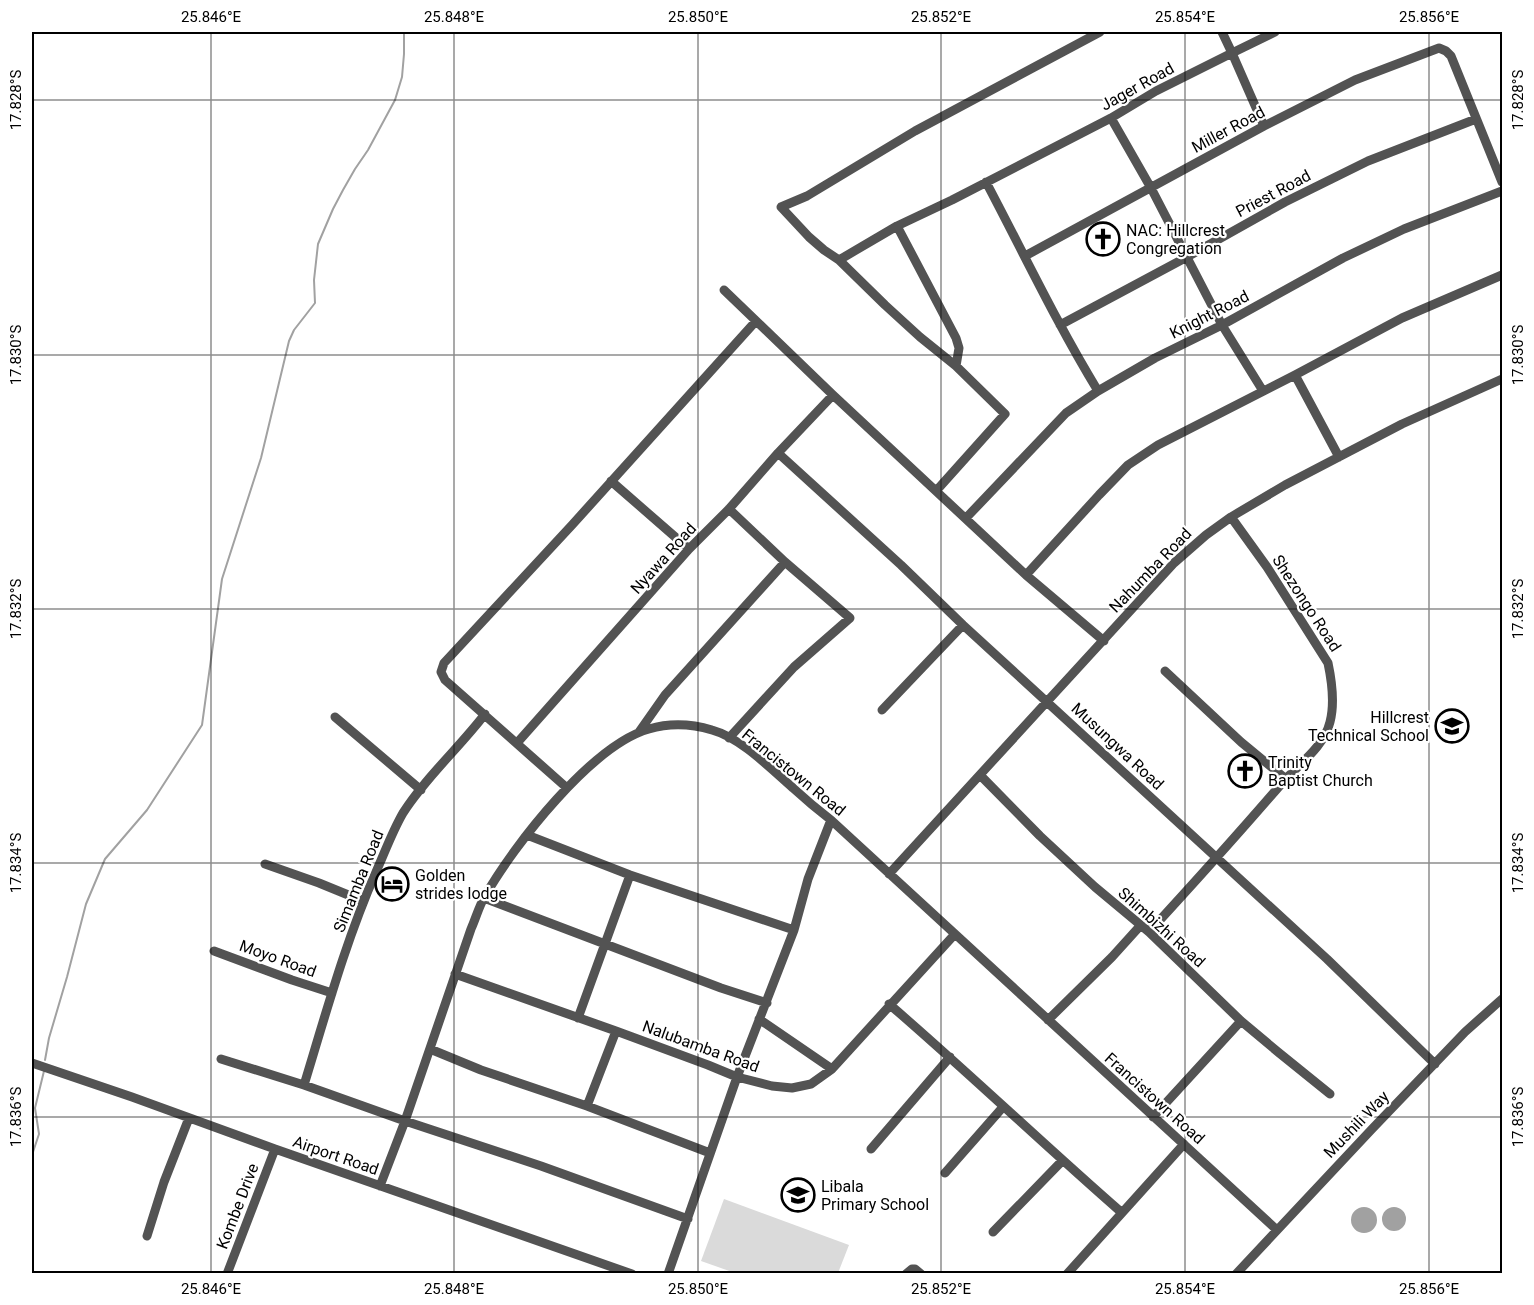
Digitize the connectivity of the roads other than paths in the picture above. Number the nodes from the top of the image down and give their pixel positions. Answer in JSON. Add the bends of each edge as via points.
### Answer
{"nodes":[{"id":1,"x":1100,"y":32,"type":"edge"},
{"id":2,"x":1222,"y":32,"type":"edge"},
{"id":3,"x":1275,"y":32,"type":"edge"},
{"id":4,"x":1232,"y":53,"type":"junction"},
{"id":5,"x":1111,"y":118,"type":"junction"},
{"id":6,"x":1476,"y":119,"type":"junction"},
{"id":7,"x":1264,"y":126,"type":"junction"},
{"id":8,"x":986,"y":182,"type":"junction"},
{"id":9,"x":1503,"y":182,"type":"edge"},
{"id":10,"x":1151,"y":188,"type":"junction"},
{"id":11,"x":1503,"y":191,"type":"edge"},
{"id":12,"x":897,"y":226,"type":"junction"},
{"id":13,"x":1025,"y":256,"type":"junction"},
{"id":14,"x":1187,"y":257,"type":"junction"},
{"id":15,"x":839,"y":260,"type":"junction"},
{"id":16,"x":1503,"y":276,"type":"edge"},
{"id":17,"x":724,"y":290,"type":"dead end"},
{"id":18,"x":756,"y":321,"type":"junction"},
{"id":19,"x":1222,"y":325,"type":"junction"},
{"id":20,"x":1060,"y":326,"type":"junction"},
{"id":21,"x":956,"y":366,"type":"junction"},
{"id":22,"x":1295,"y":375,"type":"junction"},
{"id":23,"x":1503,"y":379,"type":"edge"},
{"id":24,"x":1098,"y":391,"type":"junction"},
{"id":25,"x":1263,"y":392,"type":"junction"},
{"id":26,"x":833,"y":395,"type":"junction"},
{"id":27,"x":778,"y":453,"type":"junction"},
{"id":28,"x":1339,"y":457,"type":"junction"},
{"id":29,"x":611,"y":482,"type":"junction"},
{"id":30,"x":936,"y":491,"type":"junction"},
{"id":31,"x":729,"y":508,"type":"junction"},
{"id":32,"x":1231,"y":517,"type":"junction"},
{"id":33,"x":966,"y":518,"type":"junction"},
{"id":34,"x":689,"y":549,"type":"junction"},
{"id":35,"x":786,"y":562,"type":"junction"},
{"id":36,"x":1026,"y":575,"type":"junction"},
{"id":37,"x":963,"y":625,"type":"junction"},
{"id":38,"x":1104,"y":641,"type":"junction"},
{"id":39,"x":1165,"y":671,"type":"dead end"},
{"id":40,"x":1047,"y":701,"type":"junction"},
{"id":41,"x":882,"y":710,"type":"dead end"},
{"id":42,"x":485,"y":714,"type":"junction"},
{"id":43,"x":335,"y":717,"type":"dead end"},
{"id":44,"x":639,"y":733,"type":"junction"},
{"id":45,"x":729,"y":738,"type":"junction"},
{"id":46,"x":517,"y":743,"type":"junction"},
{"id":47,"x":980,"y":775,"type":"junction"},
{"id":48,"x":1286,"y":779,"type":"junction"},
{"id":49,"x":567,"y":788,"type":"junction"},
{"id":50,"x":421,"y":790,"type":"junction"},
{"id":51,"x":831,"y":820,"type":"junction"},
{"id":52,"x":527,"y":835,"type":"junction"},
{"id":53,"x":1217,"y":858,"type":"junction"},
{"id":54,"x":265,"y":864,"type":"dead end"},
{"id":55,"x":889,"y":874,"type":"junction"},
{"id":56,"x":630,"y":875,"type":"junction"},
{"id":57,"x":484,"y":898,"type":"junction"},
{"id":58,"x":363,"y":901,"type":"junction"},
{"id":59,"x":1140,"y":926,"type":"junction"},
{"id":60,"x":794,"y":930,"type":"junction"},
{"id":61,"x":1149,"y":932,"type":"junction"},
{"id":62,"x":954,"y":934,"type":"junction"},
{"id":63,"x":605,"y":944,"type":"junction"},
{"id":64,"x":214,"y":951,"type":"dead end"},
{"id":65,"x":455,"y":974,"type":"junction"},
{"id":66,"x":332,"y":993,"type":"junction"},
{"id":67,"x":1503,"y":999,"type":"edge"},
{"id":68,"x":767,"y":1003,"type":"junction"},
{"id":69,"x":889,"y":1004,"type":"junction"},
{"id":70,"x":578,"y":1018,"type":"junction"},
{"id":71,"x":759,"y":1019,"type":"junction"},
{"id":72,"x":1048,"y":1020,"type":"junction"},
{"id":73,"x":1241,"y":1021,"type":"junction"},
{"id":74,"x":616,"y":1031,"type":"junction"},
{"id":75,"x":430,"y":1049,"type":"junction"},
{"id":76,"x":950,"y":1057,"type":"junction"},
{"id":77,"x":221,"y":1059,"type":"dead end"},
{"id":78,"x":32,"y":1063,"type":"edge"},
{"id":79,"x":1435,"y":1064,"type":"junction"},
{"id":80,"x":832,"y":1069,"type":"junction"},
{"id":81,"x":737,"y":1077,"type":"junction"},
{"id":82,"x":304,"y":1084,"type":"junction"},
{"id":83,"x":1330,"y":1094,"type":"dead end"},
{"id":84,"x":587,"y":1106,"type":"junction"},
{"id":85,"x":1003,"y":1107,"type":"junction"},
{"id":86,"x":1153,"y":1117,"type":"junction"},
{"id":87,"x":189,"y":1118,"type":"junction"},
{"id":88,"x":405,"y":1121,"type":"junction"},
{"id":89,"x":1184,"y":1144,"type":"junction"},
{"id":90,"x":275,"y":1149,"type":"junction"},
{"id":91,"x":871,"y":1149,"type":"dead end"},
{"id":92,"x":710,"y":1153,"type":"junction"},
{"id":93,"x":1062,"y":1161,"type":"junction"},
{"id":94,"x":945,"y":1173,"type":"dead end"},
{"id":95,"x":380,"y":1186,"type":"junction"},
{"id":96,"x":1121,"y":1212,"type":"junction"},
{"id":97,"x":688,"y":1219,"type":"junction"},
{"id":98,"x":1277,"y":1230,"type":"junction"},
{"id":99,"x":993,"y":1232,"type":"dead end"},
{"id":100,"x":147,"y":1236,"type":"dead end"},
{"id":101,"x":227,"y":1274,"type":"edge"},
{"id":102,"x":632,"y":1274,"type":"edge"},
{"id":103,"x":668,"y":1274,"type":"edge"},
{"id":104,"x":906,"y":1274,"type":"edge"},
{"id":105,"x":921,"y":1274,"type":"edge"},
{"id":106,"x":1066,"y":1274,"type":"edge"},
{"id":107,"x":1236,"y":1274,"type":"edge"}],
"edges":[{"from":1,"to":15,"type":"street","via":[[915,131],[807,196],[780,207]]},
{"from":2,"to":4,"type":"street"},
{"from":3,"to":4,"type":"street","name":"Jager Road"},
{"from":4,"to":5,"type":"street","name":"Jager Road"},
{"from":4,"to":7,"type":"street"},
{"from":5,"to":8,"type":"street","name":"Jager Road"},
{"from":5,"to":10,"type":"street"},
{"from":6,"to":7,"type":"street","name":"Miller Road","via":[[1450,56],[1439,48],[1355,80]]},
{"from":6,"to":9,"type":"street"},
{"from":6,"to":14,"type":"street","name":"Priest Road","via":[[1368,161]]},
{"from":7,"to":10,"type":"street","name":"Miller Road"},
{"from":8,"to":12,"type":"street","name":"Jager Road"},
{"from":8,"to":13,"type":"street"},
{"from":10,"to":13,"type":"street","name":"Miller Road"},
{"from":10,"to":14,"type":"street"},
{"from":11,"to":19,"type":"street","name":"Knight Road","via":[[1364,248]]},
{"from":12,"to":15,"type":"street","name":"Jager Road"},
{"from":12,"to":21,"type":"street","via":[[956,338]]},
{"from":13,"to":20,"type":"street"},
{"from":14,"to":19,"type":"street"},
{"from":14,"to":20,"type":"street","name":"Priest Road"},
{"from":15,"to":21,"type":"street"},
{"from":16,"to":22,"type":"street","via":[[1402,318]]},
{"from":17,"to":18,"type":"street"},
{"from":18,"to":26,"type":"street"},
{"from":18,"to":29,"type":"street"},
{"from":19,"to":24,"type":"street","name":"Knight Road"},
{"from":19,"to":25,"type":"street"},
{"from":20,"to":24,"type":"street"},
{"from":21,"to":30,"type":"street","via":[[1005,414]]},
{"from":22,"to":25,"type":"street"},
{"from":22,"to":28,"type":"street"},
{"from":23,"to":28,"type":"street","name":"Nahumba Road"},
{"from":24,"to":33,"type":"street","name":"Knight Road","via":[[1066,413]]},
{"from":25,"to":36,"type":"street","via":[[1158,445],[1128,465]]},
{"from":26,"to":27,"type":"street","name":"Nyawa Road"},
{"from":26,"to":30,"type":"street"},
{"from":27,"to":31,"type":"street","name":"Nyawa Road"},
{"from":27,"to":37,"type":"street","name":"Musungwa Road"},
{"from":28,"to":32,"type":"street","name":"Nahumba Road"},
{"from":29,"to":34,"type":"street"},
{"from":29,"to":42,"type":"street","via":[[444,663],[441,672],[445,680]]},
{"from":30,"to":33,"type":"street"},
{"from":31,"to":34,"type":"street","name":"Nyawa Road"},
{"from":31,"to":35,"type":"street"},
{"from":32,"to":38,"type":"street","name":"Nahumba Road","via":[[1174,563]]},
{"from":32,"to":48,"type":"street","name":"Shezongo Road","via":[[1328,663],[1332,678],[1330,723],[1321,743]]},
{"from":33,"to":36,"type":"street"},
{"from":34,"to":46,"type":"street","name":"Nyawa Road"},
{"from":35,"to":44,"type":"street","via":[[665,695]]},
{"from":35,"to":45,"type":"street","via":[[850,618],[794,667]]},
{"from":36,"to":38,"type":"street"},
{"from":37,"to":40,"type":"street","name":"Musungwa Road"},
{"from":37,"to":41,"type":"street"},
{"from":38,"to":40,"type":"street","name":"Nahumba Road"},
{"from":39,"to":48,"type":"street"},
{"from":40,"to":47,"type":"street","name":"Nahumba Road"},
{"from":40,"to":53,"type":"street","name":"Musungwa Road"},
{"from":42,"to":46,"type":"street"},
{"from":42,"to":50,"type":"street","name":"Simamba Road"},
{"from":43,"to":50,"type":"street"},
{"from":44,"to":45,"type":"street","name":"Francistown Road","via":[[679,725],[713,730]]},
{"from":44,"to":49,"type":"street","name":"Francistown Road","via":[[599,758]]},
{"from":45,"to":51,"type":"street","name":"Francistown Road","via":[[763,761]]},
{"from":46,"to":49,"type":"street"},
{"from":47,"to":55,"type":"street","name":"Nahumba Road"},
{"from":47,"to":59,"type":"street","name":"Shimbizhi Road","via":[[1040,836]]},
{"from":48,"to":53,"type":"street","name":"Shezongo Road"},
{"from":49,"to":52,"type":"street","name":"Francistown Road"},
{"from":50,"to":58,"type":"street","name":"Simamba Road","via":[[394,831]]},
{"from":51,"to":55,"type":"street","name":"Francistown Road"},
{"from":51,"to":60,"type":"street"},
{"from":52,"to":56,"type":"street"},
{"from":52,"to":57,"type":"street","name":"Francistown Road"},
{"from":53,"to":61,"type":"street","name":"Shezongo Road"},
{"from":53,"to":79,"type":"street","name":"Musungwa Road"},
{"from":54,"to":58,"type":"street"},
{"from":55,"to":62,"type":"street","name":"Francistown Road"},
{"from":56,"to":60,"type":"street"},
{"from":56,"to":63,"type":"street"},
{"from":57,"to":63,"type":"street"},
{"from":57,"to":65,"type":"street","name":"Francistown Road"},
{"from":58,"to":66,"type":"street","name":"Simamba Road"},
{"from":59,"to":61,"type":"street","name":"Shimbizhi Road"},
{"from":59,"to":72,"type":"street"},
{"from":60,"to":68,"type":"street"},
{"from":61,"to":73,"type":"street","name":"Shimbizhi Road"},
{"from":62,"to":69,"type":"street","name":"Nalubamba Road"},
{"from":62,"to":72,"type":"street","name":"Francistown Road"},
{"from":63,"to":68,"type":"street"},
{"from":63,"to":70,"type":"street"},
{"from":64,"to":66,"type":"street","name":"Moyo Road"},
{"from":65,"to":70,"type":"street","name":"Nalubamba Road"},
{"from":65,"to":75,"type":"street","name":"Francistown Road"},
{"from":66,"to":82,"type":"street","name":"Simamba Road"},
{"from":67,"to":79,"type":"street","name":"Mushili Way"},
{"from":68,"to":71,"type":"street"},
{"from":69,"to":76,"type":"street"},
{"from":69,"to":80,"type":"street","name":"Nalubamba Road"},
{"from":70,"to":74,"type":"street","name":"Nalubamba Road"},
{"from":71,"to":80,"type":"street"},
{"from":71,"to":81,"type":"street"},
{"from":72,"to":86,"type":"street","name":"Francistown Road"},
{"from":73,"to":83,"type":"street","name":"Shimbizhi Road"},
{"from":73,"to":86,"type":"street"},
{"from":74,"to":81,"type":"street","name":"Nalubamba Road"},
{"from":74,"to":84,"type":"street"},
{"from":75,"to":84,"type":"street"},
{"from":75,"to":88,"type":"street","name":"Francistown Road"},
{"from":76,"to":85,"type":"street"},
{"from":76,"to":91,"type":"street"},
{"from":77,"to":82,"type":"street"},
{"from":78,"to":87,"type":"street","name":"Airport Road"},
{"from":79,"to":98,"type":"street","name":"Mushili Way"},
{"from":80,"to":81,"type":"street","name":"Nalubamba Road","via":[[811,1084],[792,1088]]},
{"from":81,"to":92,"type":"street"},
{"from":82,"to":88,"type":"street"},
{"from":84,"to":92,"type":"street"},
{"from":85,"to":93,"type":"street"},
{"from":85,"to":94,"type":"street"},
{"from":86,"to":89,"type":"street","name":"Francistown Road"},
{"from":87,"to":90,"type":"street","name":"Airport Road"},
{"from":87,"to":100,"type":"street"},
{"from":88,"to":95,"type":"street","name":"Francistown Road"},
{"from":88,"to":97,"type":"street"},
{"from":89,"to":96,"type":"street"},
{"from":89,"to":98,"type":"street","name":"Francistown Road"},
{"from":90,"to":95,"type":"street","name":"Airport Road"},
{"from":90,"to":101,"type":"street","name":"Kombe Drive"},
{"from":92,"to":97,"type":"street"},
{"from":93,"to":96,"type":"street"},
{"from":93,"to":99,"type":"street"},
{"from":95,"to":102,"type":"street","name":"Airport Road"},
{"from":96,"to":106,"type":"street"},
{"from":97,"to":103,"type":"street"},
{"from":98,"to":107,"type":"street","name":"Mushili Way"},
{"from":104,"to":105,"type":"street","via":[[915,1269]]}]}
